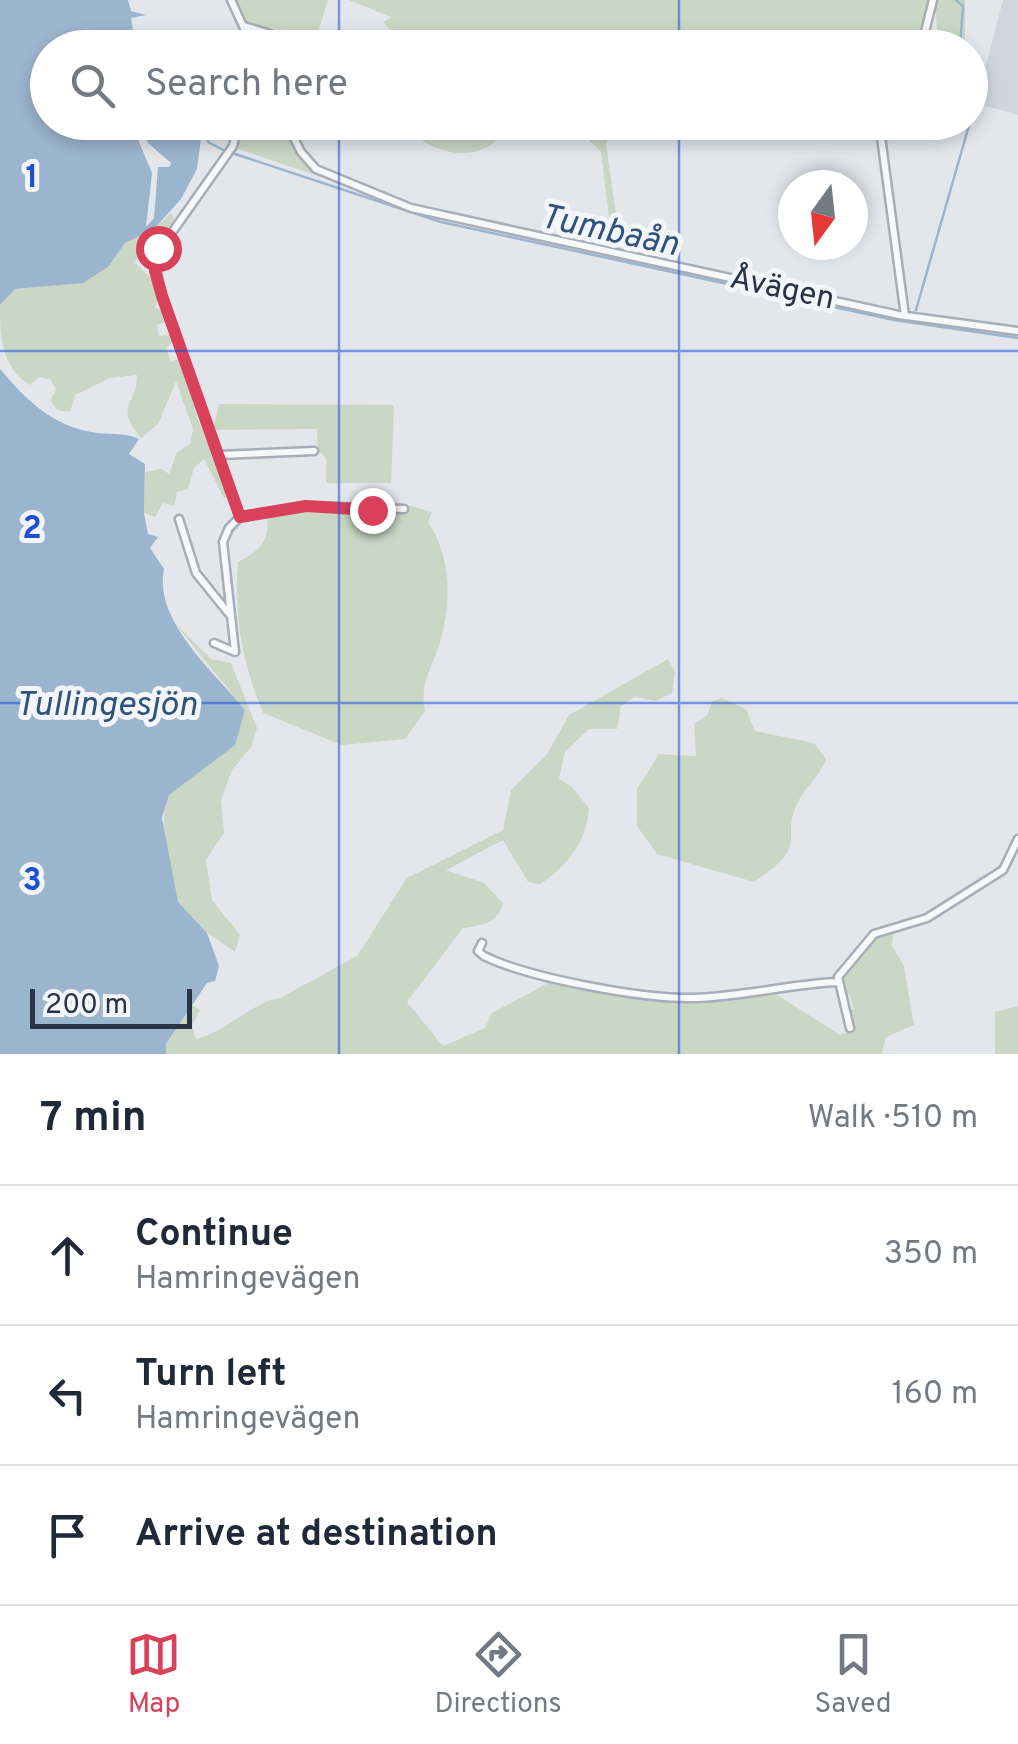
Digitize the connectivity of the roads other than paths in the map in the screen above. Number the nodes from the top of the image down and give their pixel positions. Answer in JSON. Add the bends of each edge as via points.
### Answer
{"nodes":[{"id":1,"x":232,"y":0,"type":"edge"},
{"id":2,"x":933,"y":0,"type":"edge"},
{"id":3,"x":244,"y":26,"type":"junction"},
{"id":4,"x":246,"y":30,"type":"edge"},
{"id":5,"x":257,"y":30,"type":"edge"},
{"id":6,"x":926,"y":30,"type":"edge"},
{"id":7,"x":234,"y":140,"type":"edge"},
{"id":8,"x":294,"y":140,"type":"edge"},
{"id":9,"x":881,"y":140,"type":"edge"},
{"id":10,"x":906,"y":316,"type":"junction"},
{"id":11,"x":1018,"y":331,"type":"edge"},
{"id":12,"x":314,"y":451,"type":"dead end"},
{"id":13,"x":218,"y":455,"type":"junction"},
{"id":14,"x":404,"y":510,"type":"dead end"},
{"id":15,"x":240,"y":517,"type":"junction"},
{"id":16,"x":180,"y":519,"type":"dead end"},
{"id":17,"x":231,"y":616,"type":"junction"},
{"id":18,"x":214,"y":643,"type":"dead end"},
{"id":19,"x":1018,"y":839,"type":"edge"},
{"id":20,"x":482,"y":943,"type":"dead end"},
{"id":21,"x":838,"y":982,"type":"junction"},
{"id":22,"x":850,"y":1028,"type":"dead end"}],
"edges":[{"from":1,"to":3,"type":"street"},
{"from":2,"to":6,"type":"street"},
{"from":3,"to":4,"type":"street"},
{"from":3,"to":5,"type":"street"},
{"from":7,"to":13,"type":"street","via":[[154,258]]},
{"from":8,"to":10,"type":"street","name":"Åvägen","via":[[316,169],[411,208]]},
{"from":9,"to":10,"type":"street"},
{"from":10,"to":11,"type":"street","name":"Åvägen"},
{"from":12,"to":13,"type":"street"},
{"from":13,"to":15,"type":"street"},
{"from":14,"to":15,"type":"street","via":[[306,506]]},
{"from":15,"to":17,"type":"street","via":[[223,542]]},
{"from":16,"to":17,"type":"street","via":[[196,573]]},
{"from":17,"to":18,"type":"street","via":[[235,652]]},
{"from":19,"to":21,"type":"street","via":[[1003,870],[927,918],[874,934]]},
{"from":20,"to":21,"type":"street","via":[[478,951],[484,956],[550,978],[669,997]]},
{"from":21,"to":22,"type":"street"}]}
